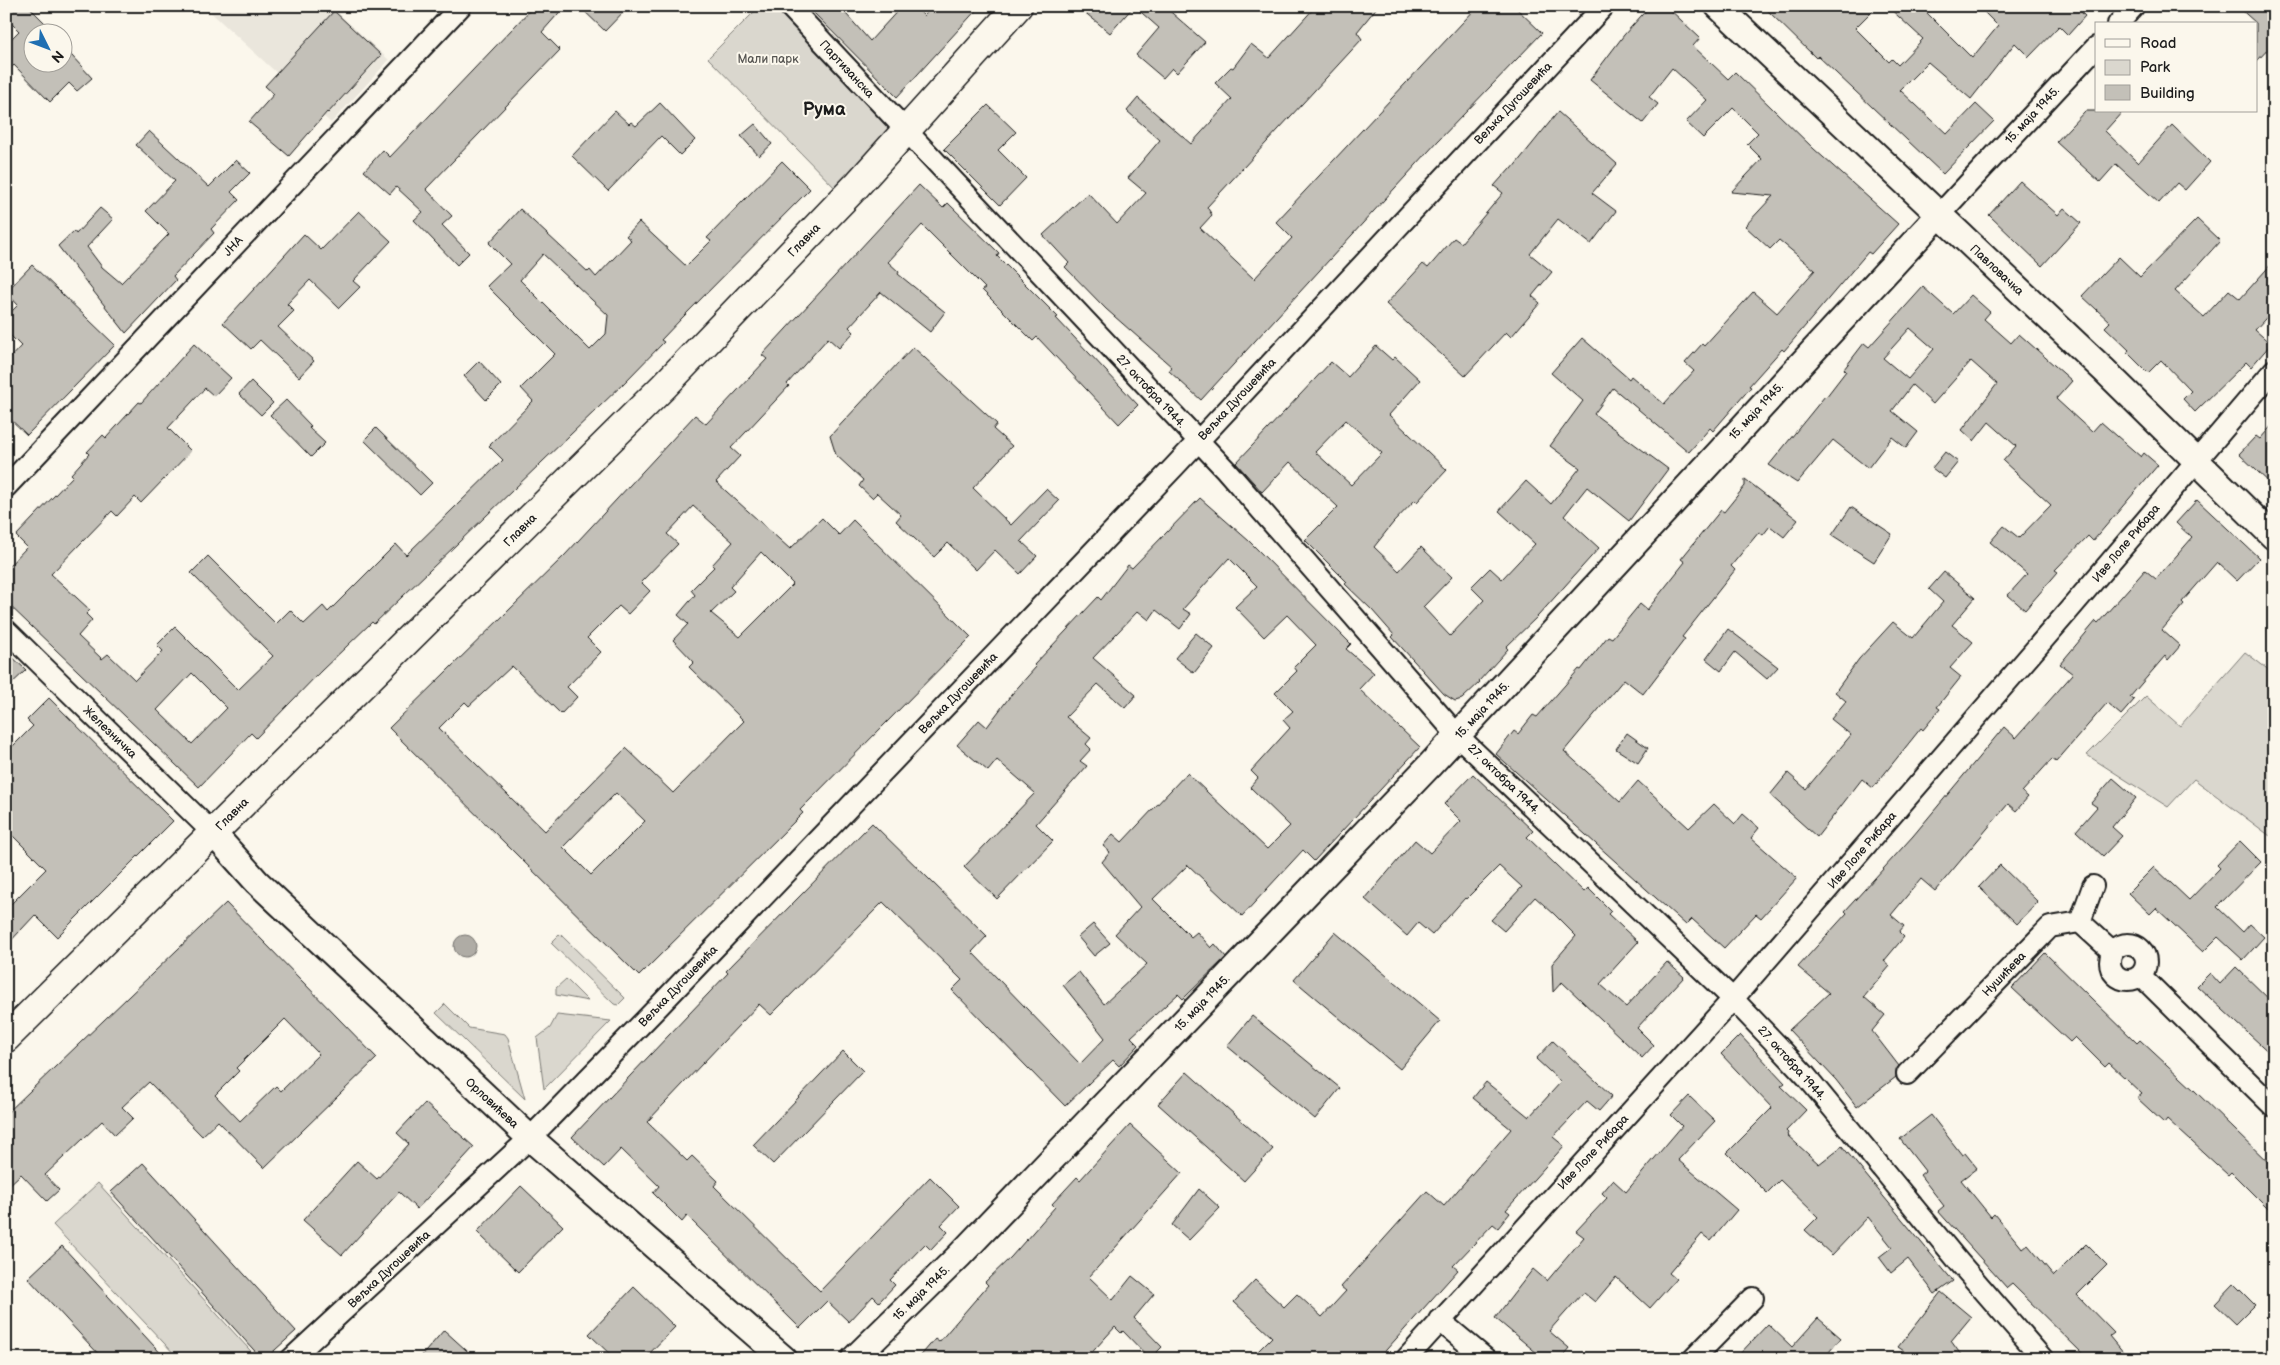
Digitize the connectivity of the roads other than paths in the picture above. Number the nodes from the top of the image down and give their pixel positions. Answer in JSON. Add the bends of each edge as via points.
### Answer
{"nodes":[{"id":1,"x":461,"y":6,"type":"edge"},
{"id":2,"x":788,"y":6,"type":"edge"},
{"id":3,"x":1018,"y":6,"type":"edge"},
{"id":4,"x":1604,"y":6,"type":"edge"},
{"id":5,"x":1718,"y":6,"type":"edge"},
{"id":6,"x":2134,"y":6,"type":"edge"},
{"id":7,"x":2120,"y":22,"type":"edge"},
{"id":8,"x":2095,"y":48,"type":"edge"},
{"id":9,"x":905,"y":131,"type":"junction"},
{"id":10,"x":1939,"y":215,"type":"junction"},
{"id":11,"x":2274,"y":370,"type":"edge"},
{"id":12,"x":1198,"y":441,"type":"junction"},
{"id":13,"x":2196,"y":461,"type":"junction"},
{"id":14,"x":6,"y":487,"type":"edge"},
{"id":15,"x":2274,"y":537,"type":"edge"},
{"id":16,"x":6,"y":630,"type":"edge"},
{"id":17,"x":1458,"y":736,"type":"junction"},
{"id":18,"x":213,"y":834,"type":"junction"},
{"id":19,"x":2093,"y":886,"type":"dead end"},
{"id":20,"x":2080,"y":922,"type":"junction"},
{"id":21,"x":1733,"y":999,"type":"junction"},
{"id":22,"x":6,"y":1038,"type":"edge"},
{"id":23,"x":1906,"y":1074,"type":"dead end"},
{"id":24,"x":2274,"y":1107,"type":"edge"},
{"id":25,"x":530,"y":1138,"type":"junction"},
{"id":26,"x":1753,"y":1298,"type":"dead end"},
{"id":27,"x":1440,"y":1320,"type":"junction"},
{"id":28,"x":291,"y":1359,"type":"edge"},
{"id":29,"x":784,"y":1359,"type":"edge"},
{"id":30,"x":854,"y":1359,"type":"edge"},
{"id":31,"x":1406,"y":1359,"type":"edge"},
{"id":32,"x":1486,"y":1359,"type":"edge"},
{"id":33,"x":1693,"y":1359,"type":"edge"},
{"id":34,"x":2043,"y":1359,"type":"edge"}],
"edges":[{"from":1,"to":14,"type":"street","name":"ЈНА"},
{"from":2,"to":9,"type":"street","name":"Партизанска"},
{"from":3,"to":9,"type":"main road","name":"Главна"},
{"from":4,"to":12,"type":"street","name":"Вељка Дугошевића"},
{"from":5,"to":10,"type":"street","name":"Павловачка"},
{"from":6,"to":7,"type":"street"},
{"from":8,"to":10,"type":"street","name":"15. маја 1945."},
{"from":9,"to":12,"type":"street","name":"27. октобра 1944."},
{"from":9,"to":18,"type":"main road","name":"Главна","via":[[664,386]]},
{"from":10,"to":13,"type":"street","name":"Павловачка"},
{"from":10,"to":17,"type":"street","name":"15. маја 1945."},
{"from":11,"to":13,"type":"street","name":"Иве Лоле Рибара"},
{"from":12,"to":17,"type":"street","name":"27. октобра 1944."},
{"from":12,"to":25,"type":"street","name":"Вељка Дугошевића"},
{"from":13,"to":15,"type":"street","name":"Павловачка"},
{"from":13,"to":21,"type":"street","name":"Иве Лоле Рибара"},
{"from":16,"to":18,"type":"street","name":"Железничка"},
{"from":17,"to":21,"type":"street","name":"27. октобра 1944."},
{"from":17,"to":30,"type":"street","name":"15. маја 1945.","via":[[959,1256]]},
{"from":18,"to":22,"type":"main road","name":"Главна"},
{"from":18,"to":25,"type":"street","name":"Орловићева","via":[[257,882]]},
{"from":19,"to":20,"type":"street"},
{"from":20,"to":23,"type":"street","name":"Нушићева","via":[[2050,927]]},
{"from":20,"to":24,"type":"street","via":[[2113,952],[2109,964],[2115,976],[2128,981],[2141,976]]},
{"from":21,"to":27,"type":"street","name":"Иве Лоле Рибара"},
{"from":21,"to":34,"type":"street","name":"27. октобра 1944.","via":[[1806,1076]]},
{"from":25,"to":28,"type":"street","name":"Вељка Дугошевића"},
{"from":25,"to":29,"type":"street","name":"Орловићева"},
{"from":26,"to":33,"type":"street"},
{"from":27,"to":31,"type":"street","name":"Иве Лоле Рибара"},
{"from":27,"to":32,"type":"street"}]}
